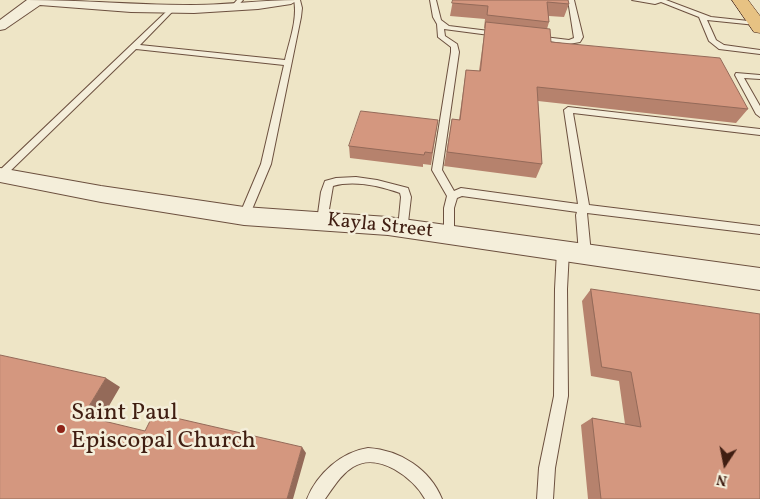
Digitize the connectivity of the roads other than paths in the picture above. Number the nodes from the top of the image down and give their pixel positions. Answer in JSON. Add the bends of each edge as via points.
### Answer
{"nodes":[{"id":1,"x":37,"y":0,"type":"edge"},
{"id":2,"x":291,"y":0,"type":"edge"},
{"id":3,"x":297,"y":0,"type":"edge"},
{"id":4,"x":433,"y":0,"type":"edge"},
{"id":5,"x":571,"y":0,"type":"edge"},
{"id":6,"x":635,"y":0,"type":"edge"},
{"id":7,"x":663,"y":0,"type":"edge"},
{"id":8,"x":740,"y":0,"type":"edge"},
{"id":9,"x":237,"y":4,"type":"edge"},
{"id":10,"x":170,"y":11,"type":"junction"},
{"id":11,"x":702,"y":17,"type":"junction"},
{"id":12,"x":440,"y":25,"type":"junction"},
{"id":13,"x":0,"y":26,"type":"edge"},
{"id":14,"x":758,"y":26,"type":"edge"},
{"id":15,"x":504,"y":35,"type":"edge"},
{"id":16,"x":532,"y":38,"type":"edge"},
{"id":17,"x":134,"y":47,"type":"junction"},
{"id":18,"x":760,"y":52,"type":"edge"},
{"id":19,"x":288,"y":63,"type":"junction"},
{"id":20,"x":760,"y":77,"type":"edge"},
{"id":21,"x":760,"y":114,"type":"edge"},
{"id":22,"x":760,"y":132,"type":"edge"},
{"id":23,"x":1,"y":175,"type":"edge"},
{"id":24,"x":452,"y":196,"type":"junction"},
{"id":25,"x":584,"y":210,"type":"junction"},
{"id":26,"x":244,"y":216,"type":"junction"},
{"id":27,"x":322,"y":221,"type":"junction"},
{"id":28,"x":403,"y":228,"type":"junction"},
{"id":29,"x":760,"y":230,"type":"edge"},
{"id":30,"x":449,"y":235,"type":"junction"},
{"id":31,"x":563,"y":251,"type":"junction"},
{"id":32,"x":585,"y":254,"type":"junction"},
{"id":33,"x":760,"y":279,"type":"edge"},
{"id":34,"x":315,"y":499,"type":"edge"},
{"id":35,"x":434,"y":499,"type":"edge"},
{"id":36,"x":545,"y":499,"type":"edge"}],
"edges":[{"from":1,"to":10,"type":"street"},
{"from":1,"to":13,"type":"street"},
{"from":2,"to":9,"type":"street"},
{"from":3,"to":19,"type":"lane","via":[[298,17]]},
{"from":4,"to":12,"type":"lane","via":[[436,20]]},
{"from":5,"to":16,"type":"lane","via":[[577,40]]},
{"from":6,"to":7,"type":"lane"},
{"from":7,"to":11,"type":"lane"},
{"from":8,"to":14,"type":"main road"},
{"from":9,"to":10,"type":"street"},
{"from":10,"to":17,"type":"lane"},
{"from":11,"to":14,"type":"lane"},
{"from":11,"to":18,"type":"lane","via":[[713,41],[722,47]]},
{"from":12,"to":15,"type":"lane"},
{"from":12,"to":24,"type":"lane","via":[[440,36],[454,46],[455,52],[437,170]]},
{"from":17,"to":19,"type":"lane"},
{"from":17,"to":23,"type":"lane"},
{"from":19,"to":26,"type":"lane","via":[[266,164]]},
{"from":20,"to":21,"type":"lane","via":[[739,75]]},
{"from":22,"to":25,"type":"lane","via":[[568,110]]},
{"from":23,"to":26,"type":"street","name":"Kayla Street"},
{"from":24,"to":25,"type":"lane","via":[[461,192]]},
{"from":24,"to":30,"type":"lane"},
{"from":25,"to":29,"type":"lane"},
{"from":25,"to":32,"type":"lane","via":[[581,216]]},
{"from":26,"to":27,"type":"street","name":"Kayla Street"},
{"from":27,"to":28,"type":"street","name":"Kayla Street"},
{"from":27,"to":28,"type":"lane","via":[[329,184],[344,180],[404,191]]},
{"from":28,"to":30,"type":"street","name":"Kayla Street"},
{"from":30,"to":31,"type":"street","name":"Kayla Street"},
{"from":31,"to":32,"type":"street","name":"Kayla Street"},
{"from":31,"to":36,"type":"lane","via":[[561,396],[546,468]]},
{"from":32,"to":33,"type":"street","name":"Kayla Street"},
{"from":34,"to":35,"type":"lane","via":[[348,461],[368,454],[391,460],[412,472],[425,483]]}]}
